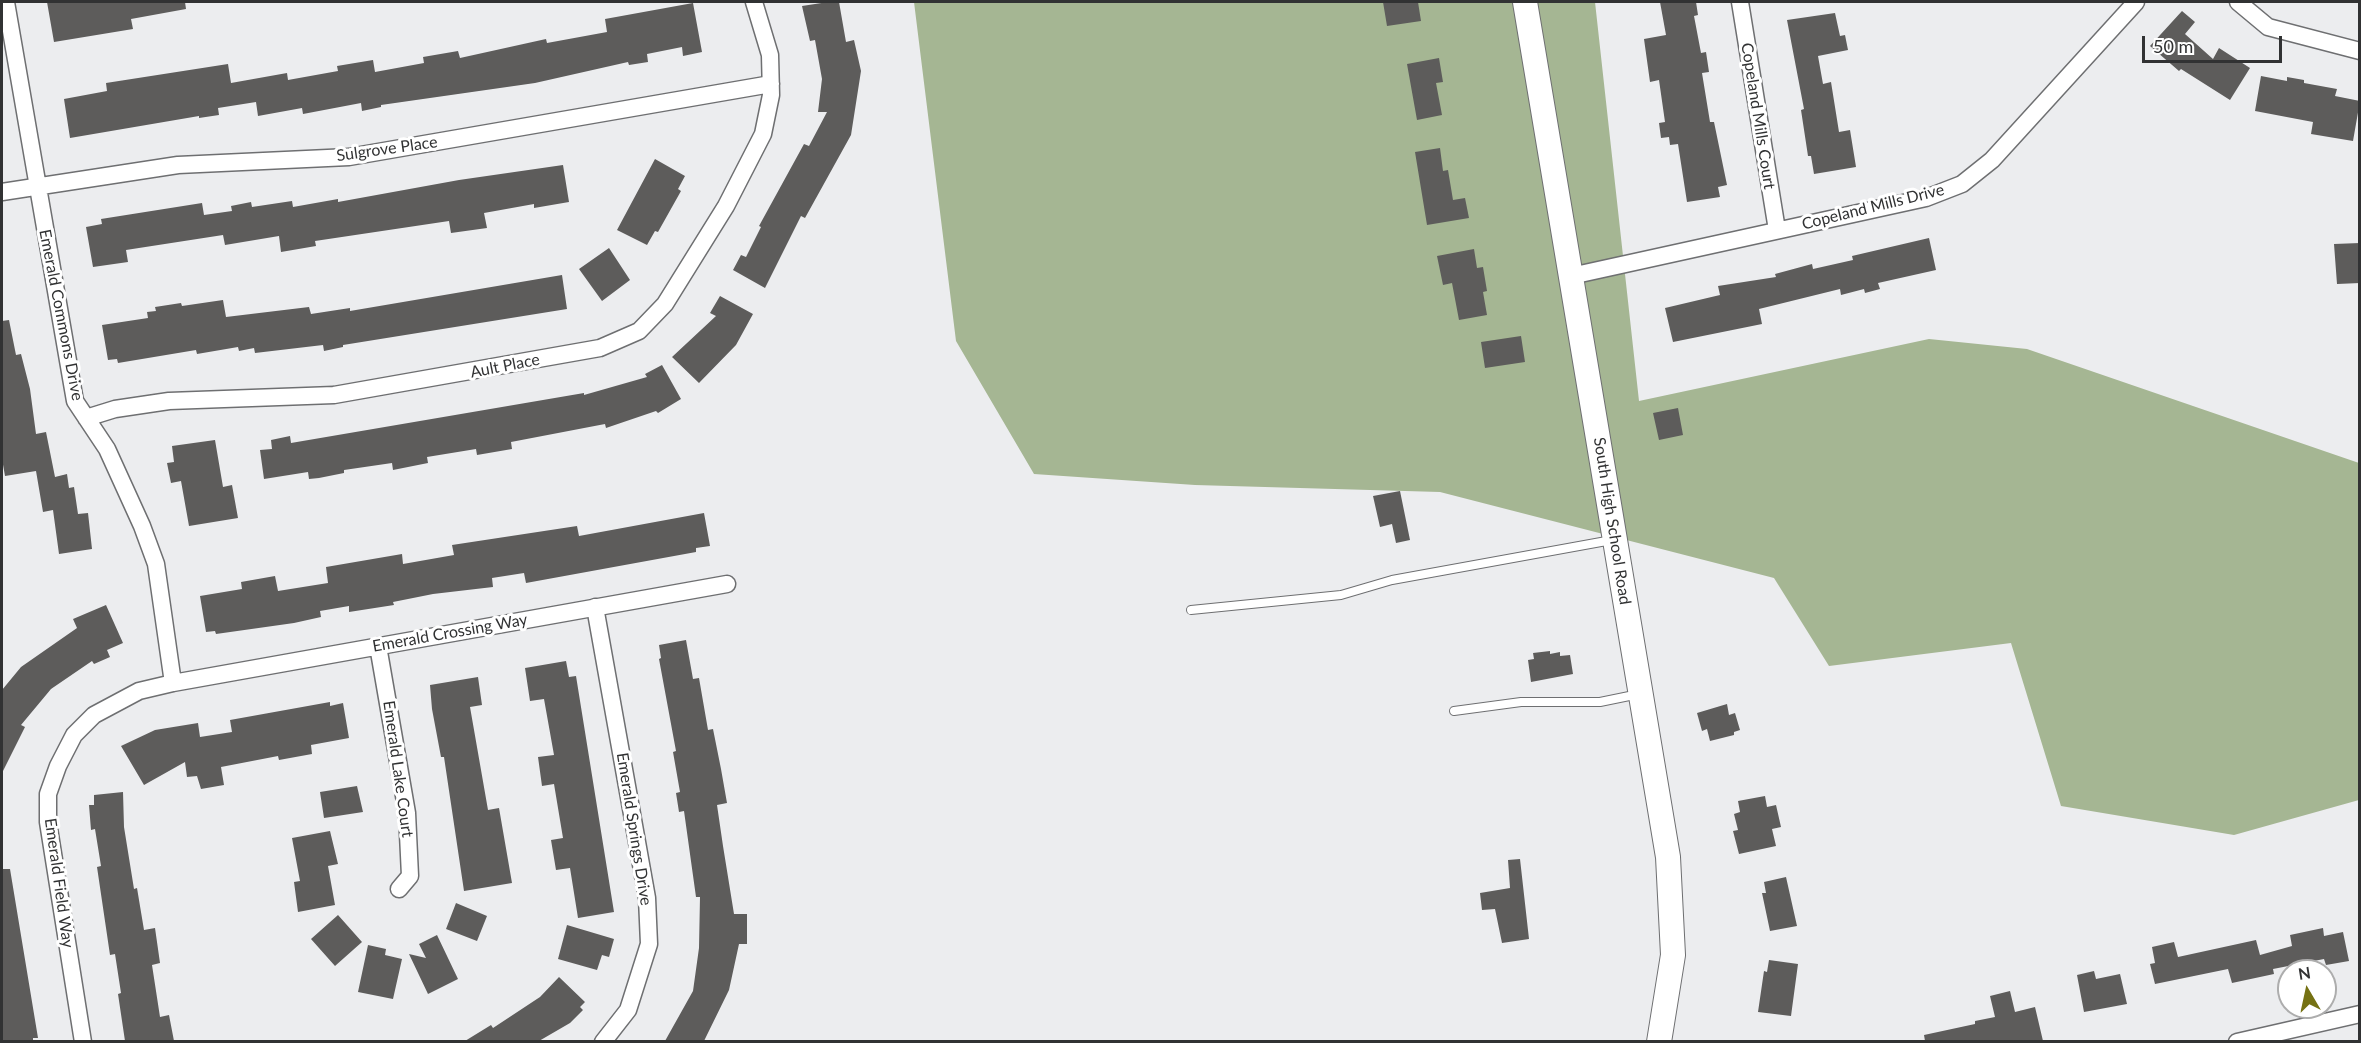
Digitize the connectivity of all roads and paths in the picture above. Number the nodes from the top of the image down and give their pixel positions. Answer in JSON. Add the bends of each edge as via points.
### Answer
{"nodes":[{"id":1,"x":6,"y":2,"type":"edge"},
{"id":2,"x":754,"y":2,"type":"edge"},
{"id":3,"x":1525,"y":2,"type":"edge"},
{"id":4,"x":1740,"y":2,"type":"edge"},
{"id":5,"x":2136,"y":2,"type":"edge"},
{"id":6,"x":2238,"y":2,"type":"edge"},
{"id":7,"x":2360,"y":51,"type":"edge"},
{"id":8,"x":771,"y":84,"type":"junction"},
{"id":9,"x":36,"y":186,"type":"junction"},
{"id":10,"x":2,"y":192,"type":"edge"},
{"id":11,"x":1777,"y":230,"type":"junction"},
{"id":12,"x":1571,"y":276,"type":"junction"},
{"id":13,"x":86,"y":418,"type":"junction"},
{"id":14,"x":1615,"y":540,"type":"junction"},
{"id":15,"x":727,"y":584,"type":"dead end"},
{"id":16,"x":595,"y":607,"type":"junction"},
{"id":17,"x":1191,"y":610,"type":"dead end"},
{"id":18,"x":378,"y":646,"type":"junction"},
{"id":19,"x":173,"y":683,"type":"junction"},
{"id":20,"x":1641,"y":693,"type":"junction"},
{"id":21,"x":1454,"y":711,"type":"dead end"},
{"id":22,"x":399,"y":889,"type":"dead end"},
{"id":23,"x":2360,"y":1014,"type":"edge"},
{"id":24,"x":83,"y":1041,"type":"edge"},
{"id":25,"x":603,"y":1041,"type":"edge"},
{"id":26,"x":1659,"y":1041,"type":"edge"},
{"id":27,"x":2237,"y":1041,"type":"edge"}],
"edges":[{"from":1,"to":9,"type":"street","name":"Emerald Commons Drive"},
{"from":2,"to":8,"type":"street","name":"Ault Place","via":[[770,55]]},
{"from":3,"to":12,"type":"main road","name":"South High School Road"},
{"from":4,"to":11,"type":"street","name":"Copeland Mills Court"},
{"from":5,"to":11,"type":"street","name":"Copeland Mills Drive","via":[[1971,178],[1926,198]]},
{"from":6,"to":7,"type":"street","via":[[2268,27]]},
{"from":8,"to":9,"type":"street","name":"Sulgrove Place","via":[[349,157],[178,165]]},
{"from":8,"to":13,"type":"street","name":"Ault Place","via":[[763,134],[726,206],[665,304],[639,331],[600,348],[334,395],[168,400]]},
{"from":9,"to":10,"type":"street","name":"Sulgrove Place"},
{"from":9,"to":13,"type":"street","name":"Emerald Commons Drive","via":[[75,401]]},
{"from":11,"to":12,"type":"street","name":"Copeland Mills Drive"},
{"from":12,"to":14,"type":"main road","name":"South High School Road"},
{"from":13,"to":19,"type":"street","name":"Emerald Commons Drive","via":[[106,449],[156,564]]},
{"from":14,"to":17,"type":"lane","via":[[1392,580],[1341,595]]},
{"from":14,"to":20,"type":"main road","name":"South High School Road"},
{"from":15,"to":16,"type":"street","name":"Emerald Crossing Way"},
{"from":16,"to":18,"type":"street","name":"Emerald Crossing Way"},
{"from":16,"to":25,"type":"street","name":"Emerald Springs Drive","via":[[647,898],[649,944],[628,1010]]},
{"from":18,"to":19,"type":"street","name":"Emerald Crossing Way"},
{"from":18,"to":22,"type":"street","name":"Emerald Lake Court","via":[[407,813],[410,876]]},
{"from":19,"to":24,"type":"street","name":"Emerald Field Way","via":[[139,691],[94,715],[74,735],[48,794],[48,822]]},
{"from":20,"to":21,"type":"lane","via":[[1600,702],[1521,702]]},
{"from":20,"to":26,"type":"main road","name":"South High School Road","via":[[1668,857],[1671,900],[1672,967]]},
{"from":23,"to":27,"type":"street"}]}
